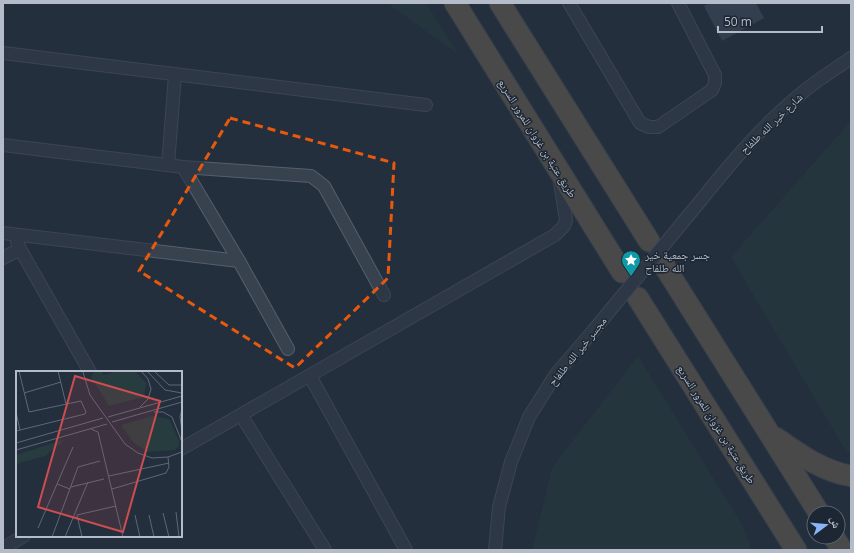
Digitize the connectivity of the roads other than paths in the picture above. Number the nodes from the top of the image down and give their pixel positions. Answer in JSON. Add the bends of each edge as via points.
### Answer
{"nodes":[{"id":1,"x":455,"y":3,"type":"edge"},
{"id":2,"x":500,"y":3,"type":"edge"},
{"id":3,"x":569,"y":3,"type":"edge"},
{"id":4,"x":678,"y":3,"type":"edge"},
{"id":5,"x":3,"y":53,"type":"edge"},
{"id":6,"x":851,"y":58,"type":"edge"},
{"id":7,"x":175,"y":75,"type":"junction"},
{"id":8,"x":426,"y":105,"type":"dead end"},
{"id":9,"x":3,"y":145,"type":"edge"},
{"id":10,"x":168,"y":165,"type":"junction"},
{"id":11,"x":183,"y":167,"type":"junction"},
{"id":12,"x":558,"y":169,"type":"junction"},
{"id":13,"x":702,"y":199,"type":"joint"},
{"id":14,"x":8,"y":233,"type":"edge"},
{"id":15,"x":649,"y":241,"type":"dead end"},
{"id":16,"x":20,"y":248,"type":"junction"},
{"id":17,"x":3,"y":258,"type":"edge"},
{"id":18,"x":239,"y":261,"type":"junction"},
{"id":19,"x":665,"y":267,"type":"dead end"},
{"id":20,"x":622,"y":272,"type":"dead end"},
{"id":21,"x":384,"y":295,"type":"dead end"},
{"id":22,"x":638,"y":298,"type":"dead end"},
{"id":23,"x":288,"y":349,"type":"dead end"},
{"id":24,"x":89,"y":371,"type":"edge"},
{"id":25,"x":310,"y":376,"type":"junction"},
{"id":26,"x":241,"y":415,"type":"junction"},
{"id":27,"x":767,"y":432,"type":"junction"},
{"id":28,"x":182,"y":448,"type":"edge"},
{"id":29,"x":733,"y":450,"type":"junction"},
{"id":30,"x":851,"y":476,"type":"edge"},
{"id":31,"x":814,"y":505,"type":"edge"},
{"id":32,"x":22,"y":537,"type":"edge"},
{"id":33,"x":3,"y":548,"type":"edge"},
{"id":34,"x":325,"y":550,"type":"edge"},
{"id":35,"x":406,"y":550,"type":"edge"},
{"id":36,"x":495,"y":550,"type":"edge"},
{"id":37,"x":781,"y":550,"type":"edge"},
{"id":38,"x":796,"y":550,"type":"edge"}],
"edges":[{"from":1,"to":12,"type":"highway","name":"طريق عتبة بن غزوان للمرور السريع"},
{"from":2,"to":15,"type":"highway"},
{"from":3,"to":4,"type":"street","via":[[640,123],[648,127],[658,127],[712,90],[715,83],[715,75]]},
{"from":5,"to":7,"type":"street"},
{"from":6,"to":13,"type":"street","name":"شارع خير الله طلفاح","via":[[808,88],[769,122],[732,161]]},
{"from":7,"to":8,"type":"street"},
{"from":7,"to":10,"type":"street"},
{"from":9,"to":10,"type":"street"},
{"from":10,"to":11,"type":"street"},
{"from":11,"to":18,"type":"street"},
{"from":11,"to":21,"type":"street","via":[[305,175],[317,179],[324,186]]},
{"from":12,"to":20,"type":"highway","name":"طريق عتبة بن غزوان للمرور السريع"},
{"from":12,"to":25,"type":"street","via":[[566,214],[564,226],[560,231]]},
{"from":13,"to":36,"type":"street","name":"مجسر خير الله طلفاح","bridge":true,"via":[[556,374],[529,417],[511,462],[500,507]]},
{"from":14,"to":16,"type":"street"},
{"from":14,"to":18,"type":"street"},
{"from":16,"to":17,"type":"street"},
{"from":16,"to":24,"type":"street"},
{"from":18,"to":23,"type":"street"},
{"from":19,"to":27,"type":"highway"},
{"from":22,"to":29,"type":"highway","name":"طريق عتبة بن غزوان للمرور السريع"},
{"from":25,"to":26,"type":"street"},
{"from":25,"to":35,"type":"street"},
{"from":26,"to":28,"type":"street"},
{"from":26,"to":34,"type":"street"},
{"from":27,"to":30,"type":"highway","via":[[808,460],[839,474]]},
{"from":27,"to":31,"type":"highway"},
{"from":29,"to":37,"type":"highway"},
{"from":29,"to":38,"type":"highway","name":"طريق عتبة بن غزوان للمرور السريع"},
{"from":32,"to":33,"type":"street"}]}
